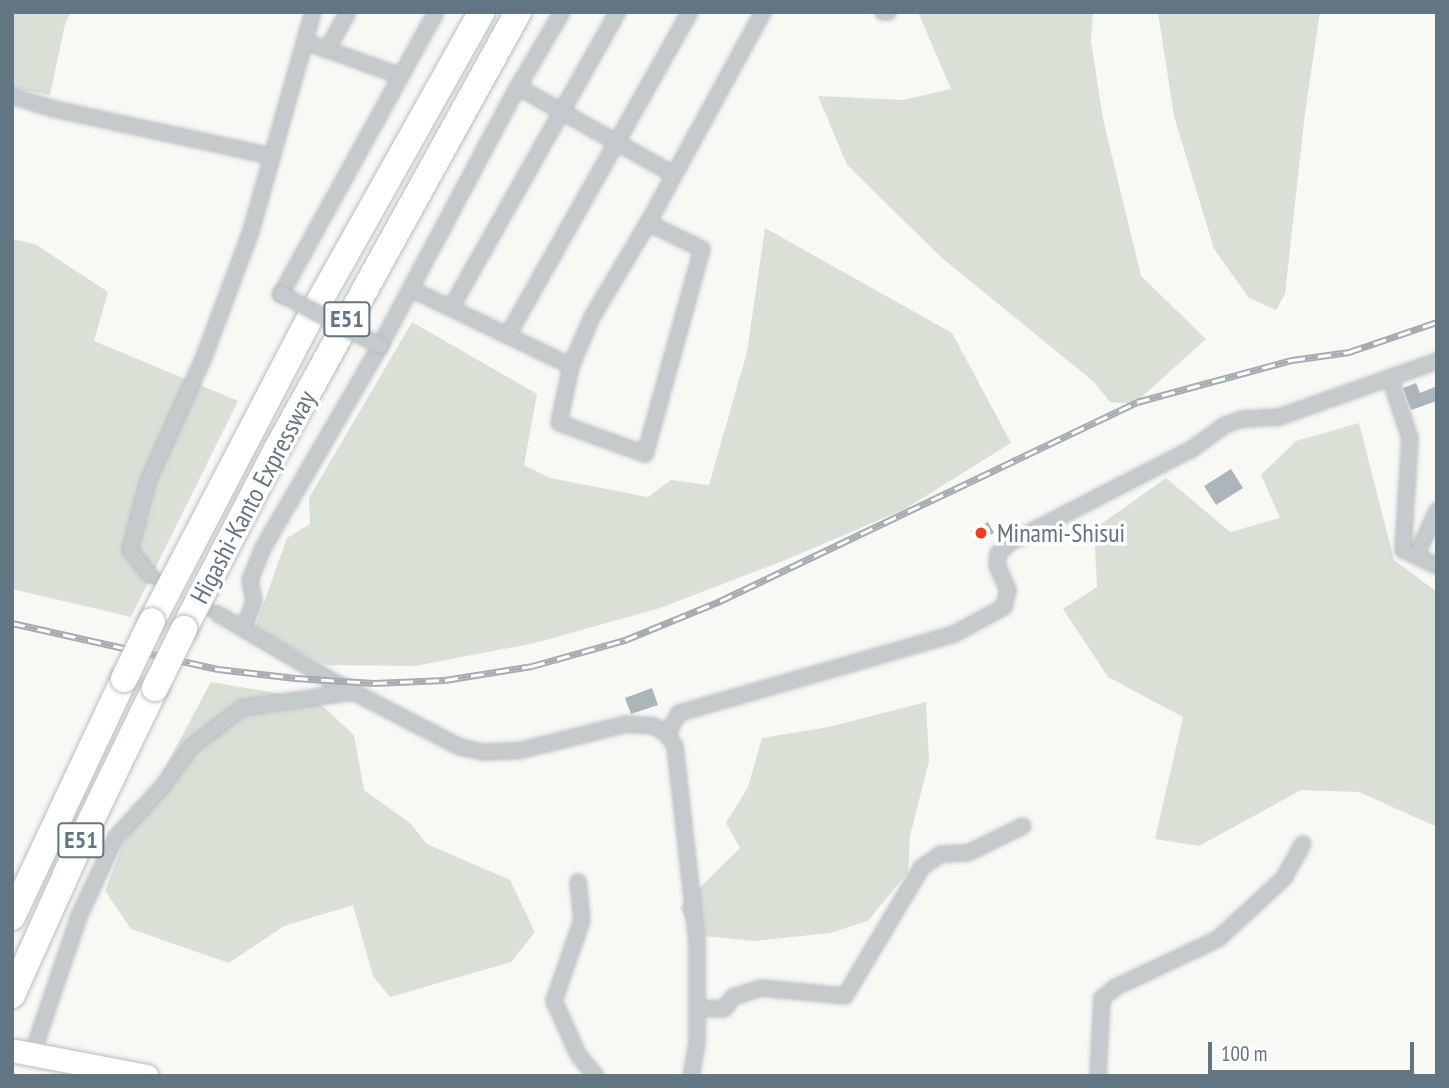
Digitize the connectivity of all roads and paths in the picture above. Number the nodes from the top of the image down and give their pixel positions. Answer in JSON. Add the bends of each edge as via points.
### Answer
{"nodes":[{"id":1,"x":313,"y":12,"type":"edge"},
{"id":2,"x":348,"y":12,"type":"edge"},
{"id":3,"x":436,"y":12,"type":"edge"},
{"id":4,"x":482,"y":12,"type":"edge"},
{"id":5,"x":518,"y":12,"type":"edge"},
{"id":6,"x":562,"y":12,"type":"edge"},
{"id":7,"x":618,"y":12,"type":"edge"},
{"id":8,"x":691,"y":12,"type":"edge"},
{"id":9,"x":764,"y":12,"type":"edge"},
{"id":10,"x":883,"y":12,"type":"edge"},
{"id":11,"x":888,"y":12,"type":"edge"},
{"id":12,"x":306,"y":43,"type":"junction"},
{"id":13,"x":327,"y":50,"type":"junction"},
{"id":14,"x":401,"y":76,"type":"junction"},
{"id":15,"x":518,"y":87,"type":"junction"},
{"id":16,"x":12,"y":96,"type":"edge"},
{"id":17,"x":562,"y":112,"type":"junction"},
{"id":18,"x":618,"y":144,"type":"junction"},
{"id":19,"x":272,"y":156,"type":"junction"},
{"id":20,"x":673,"y":174,"type":"junction"},
{"id":21,"x":648,"y":223,"type":"junction"},
{"id":22,"x":411,"y":289,"type":"junction"},
{"id":23,"x":451,"y":308,"type":"junction"},
{"id":24,"x":508,"y":335,"type":"junction"},
{"id":25,"x":380,"y":346,"type":"junction"},
{"id":26,"x":1437,"y":361,"type":"edge"},
{"id":27,"x":571,"y":366,"type":"junction"},
{"id":28,"x":1390,"y":379,"type":"junction"},
{"id":29,"x":1437,"y":511,"type":"edge"},
{"id":30,"x":1416,"y":556,"type":"junction"},
{"id":31,"x":1437,"y":566,"type":"edge"},
{"id":32,"x":150,"y":575,"type":"tunnel mouth"},
{"id":33,"x":218,"y":614,"type":"tunnel mouth"},
{"id":34,"x":244,"y":627,"type":"junction"},
{"id":35,"x":353,"y":692,"type":"junction"},
{"id":36,"x":667,"y":733,"type":"junction"},
{"id":37,"x":1023,"y":826,"type":"dead end"},
{"id":38,"x":1303,"y":844,"type":"dead end"},
{"id":39,"x":578,"y":882,"type":"dead end"},
{"id":40,"x":12,"y":917,"type":"edge"},
{"id":41,"x":12,"y":995,"type":"edge"},
{"id":42,"x":698,"y":1008,"type":"junction"},
{"id":43,"x":24,"y":1053,"type":"joint"},
{"id":44,"x":147,"y":1076,"type":"edge"},
{"id":45,"x":596,"y":1076,"type":"edge"},
{"id":46,"x":691,"y":1076,"type":"edge"},
{"id":47,"x":1098,"y":1076,"type":"edge"}],
"edges":[{"from":1,"to":12,"type":"street"},
{"from":2,"to":13,"type":"street"},
{"from":3,"to":14,"type":"street"},
{"from":4,"to":40,"type":"highway","name":"Higashi-Kanto Expressway","number":"E51","bridge":true,"via":[[310,318],[152,621]]},
{"from":5,"to":41,"type":"highway","name":"Higashi-Kanto Expressway","number":"E51","bridge":true,"via":[[277,449],[184,629]]},
{"from":6,"to":15,"type":"street"},
{"from":7,"to":17,"type":"street"},
{"from":8,"to":18,"type":"street"},
{"from":9,"to":20,"type":"street"},
{"from":10,"to":11,"type":"street"},
{"from":12,"to":13,"type":"street"},
{"from":12,"to":19,"type":"street"},
{"from":13,"to":14,"type":"street"},
{"from":14,"to":25,"type":"street","bridge":true,"via":[[281,294]]},
{"from":15,"to":17,"type":"street"},
{"from":15,"to":22,"type":"street"},
{"from":16,"to":19,"type":"street"},
{"from":17,"to":18,"type":"street"},
{"from":17,"to":23,"type":"street"},
{"from":18,"to":20,"type":"street"},
{"from":18,"to":24,"type":"street"},
{"from":19,"to":32,"type":"street","via":[[251,231],[204,357],[148,481],[130,550]]},
{"from":20,"to":21,"type":"street"},
{"from":21,"to":27,"type":"street","via":[[592,317]]},
{"from":21,"to":27,"type":"street","via":[[702,249],[645,454],[558,423]]},
{"from":22,"to":23,"type":"street"},
{"from":22,"to":25,"type":"street"},
{"from":23,"to":24,"type":"street"},
{"from":24,"to":27,"type":"street"},
{"from":25,"to":34,"type":"street","via":[[263,548],[250,580],[254,602]]},
{"from":26,"to":28,"type":"street"},
{"from":28,"to":30,"type":"street","via":[[1410,438],[1403,551]]},
{"from":28,"to":36,"type":"street","via":[[1279,417],[1225,425],[1192,449],[1009,543],[998,554],[997,565],[1009,590],[1004,607],[954,634],[679,713]]},
{"from":29,"to":30,"type":"street"},
{"from":30,"to":31,"type":"street"},
{"from":33,"to":34,"type":"street"},
{"from":34,"to":35,"type":"street"},
{"from":35,"to":36,"type":"street","via":[[460,747],[483,752],[518,751],[626,724],[654,726]]},
{"from":35,"to":43,"type":"street","via":[[242,708],[191,747],[116,837]]},
{"from":36,"to":42,"type":"street","via":[[676,746],[693,894]]},
{"from":37,"to":42,"type":"street","via":[[968,853],[940,854],[922,867],[845,996],[761,988],[733,997],[724,1009]]},
{"from":38,"to":47,"type":"street","via":[[1284,878],[1218,939],[1102,998]]},
{"from":39,"to":45,"type":"street","via":[[582,920],[554,1001],[579,1056]]},
{"from":42,"to":46,"type":"street"},
{"from":43,"to":44,"type":"main road"}]}
